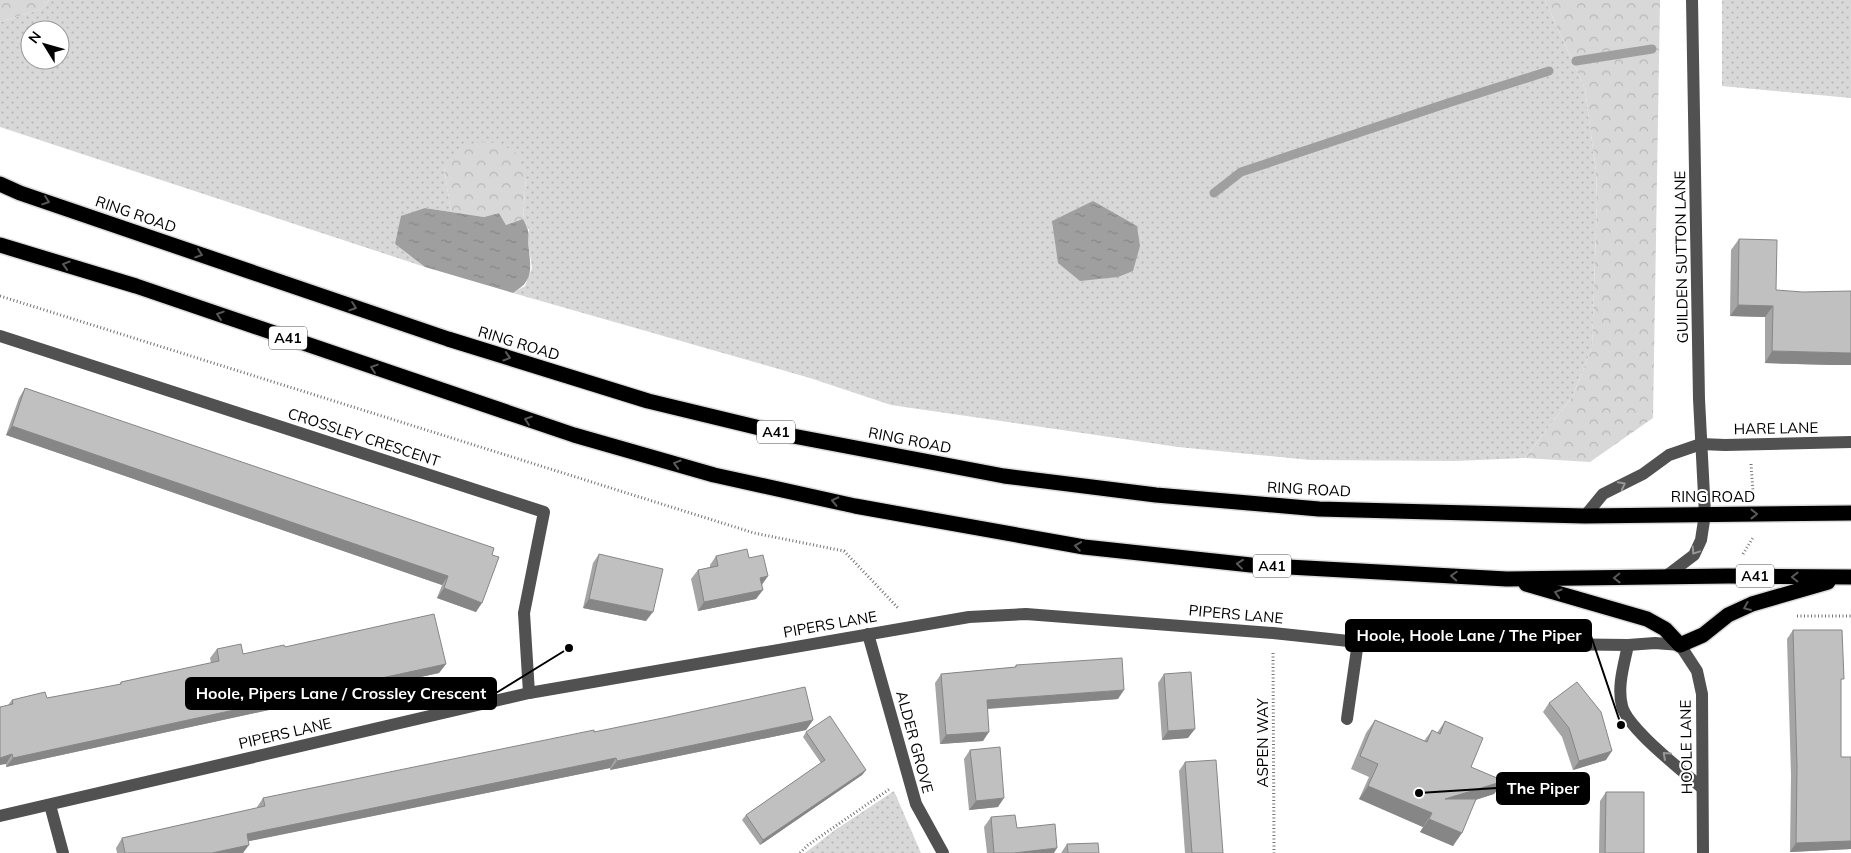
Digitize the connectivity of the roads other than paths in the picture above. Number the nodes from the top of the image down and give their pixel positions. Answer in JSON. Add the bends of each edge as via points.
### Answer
{"nodes":[{"id":1,"x":1692,"y":0,"type":"edge"},
{"id":2,"x":0,"y":184,"type":"edge"},
{"id":3,"x":0,"y":245,"type":"edge"},
{"id":4,"x":0,"y":336,"type":"edge"},
{"id":5,"x":1851,"y":442,"type":"edge"},
{"id":6,"x":1702,"y":444,"type":"junction"},
{"id":7,"x":1851,"y":513,"type":"edge"},
{"id":8,"x":1706,"y":514,"type":"junction"},
{"id":9,"x":1586,"y":516,"type":"junction"},
{"id":10,"x":1665,"y":577,"type":"junction"},
{"id":11,"x":1848,"y":577,"type":"edge"},
{"id":12,"x":1508,"y":579,"type":"junction"},
{"id":13,"x":868,"y":634,"type":"junction"},
{"id":14,"x":1358,"y":642,"type":"junction"},
{"id":15,"x":1628,"y":645,"type":"junction"},
{"id":16,"x":1680,"y":645,"type":"junction"},
{"id":17,"x":529,"y":693,"type":"junction"},
{"id":18,"x":1347,"y":719,"type":"dead end"},
{"id":19,"x":1702,"y":788,"type":"junction"},
{"id":20,"x":50,"y":805,"type":"junction"},
{"id":21,"x":0,"y":816,"type":"edge"},
{"id":22,"x":63,"y":853,"type":"edge"},
{"id":23,"x":943,"y":853,"type":"edge"},
{"id":24,"x":1703,"y":853,"type":"edge"}],
"edges":[{"from":1,"to":6,"type":"street","name":"GUILDEN SUTTON LANE"},
{"from":2,"to":9,"type":"highway","name":"RING ROAD","number":"A41","one_way":true,"via":[[448,339],[648,401],[794,436],[1004,476],[1156,495],[1319,508]]},
{"from":12,"to":3,"type":"highway","number":"A41","one_way":true,"via":[[1251,565],[1094,548],[846,504],[714,475],[574,435],[136,286]]},
{"from":4,"to":17,"type":"street","name":"CROSSLEY CRESCENT","via":[[544,512],[524,612]]},
{"from":5,"to":6,"type":"street","name":"HARE LANE"},
{"from":6,"to":8,"type":"street","name":"GUILDEN SUTTON LANE"},
{"from":9,"to":6,"type":"street","name":"HARE LANE","one_way":true,"via":[[1603,494],[1643,474],[1669,454]]},
{"from":8,"to":7,"type":"highway","name":"RING ROAD","number":"A41","one_way":true},
{"from":8,"to":9,"type":"highway","name":"RING ROAD","number":"A41"},
{"from":8,"to":10,"type":"street","name":"GUILDEN SUTTON LANE","one_way":true,"via":[[1701,540],[1694,555]]},
{"from":11,"to":10,"type":"highway","number":"A41","one_way":true},
{"from":10,"to":12,"type":"highway","number":"A41","one_way":true},
{"from":11,"to":16,"type":"highway","one_way":true,"via":[[1752,604],[1728,615],[1703,635]]},
{"from":16,"to":12,"type":"highway","one_way":true,"via":[[1665,629],[1647,619]]},
{"from":13,"to":14,"type":"street","name":"PIPERS LANE","via":[[969,617],[1026,614]]},
{"from":13,"to":17,"type":"street","name":"PIPERS LANE"},
{"from":13,"to":23,"type":"street","name":"ALDER GROVE","via":[[916,804]]},
{"from":14,"to":15,"type":"street","name":"PIPERS LANE"},
{"from":14,"to":18,"type":"street"},
{"from":15,"to":16,"type":"street","name":"PIPERS LANE"},
{"from":19,"to":15,"type":"street","one_way":true,"via":[[1631,725],[1622,707],[1620,685]]},
{"from":16,"to":19,"type":"street","name":"HOOLE LANE","via":[[1697,671],[1702,694]]},
{"from":17,"to":20,"type":"street","name":"PIPERS LANE"},
{"from":19,"to":24,"type":"street","name":"HOOLE LANE"},
{"from":20,"to":21,"type":"street","name":"PIPERS LANE"},
{"from":20,"to":22,"type":"street"}]}
